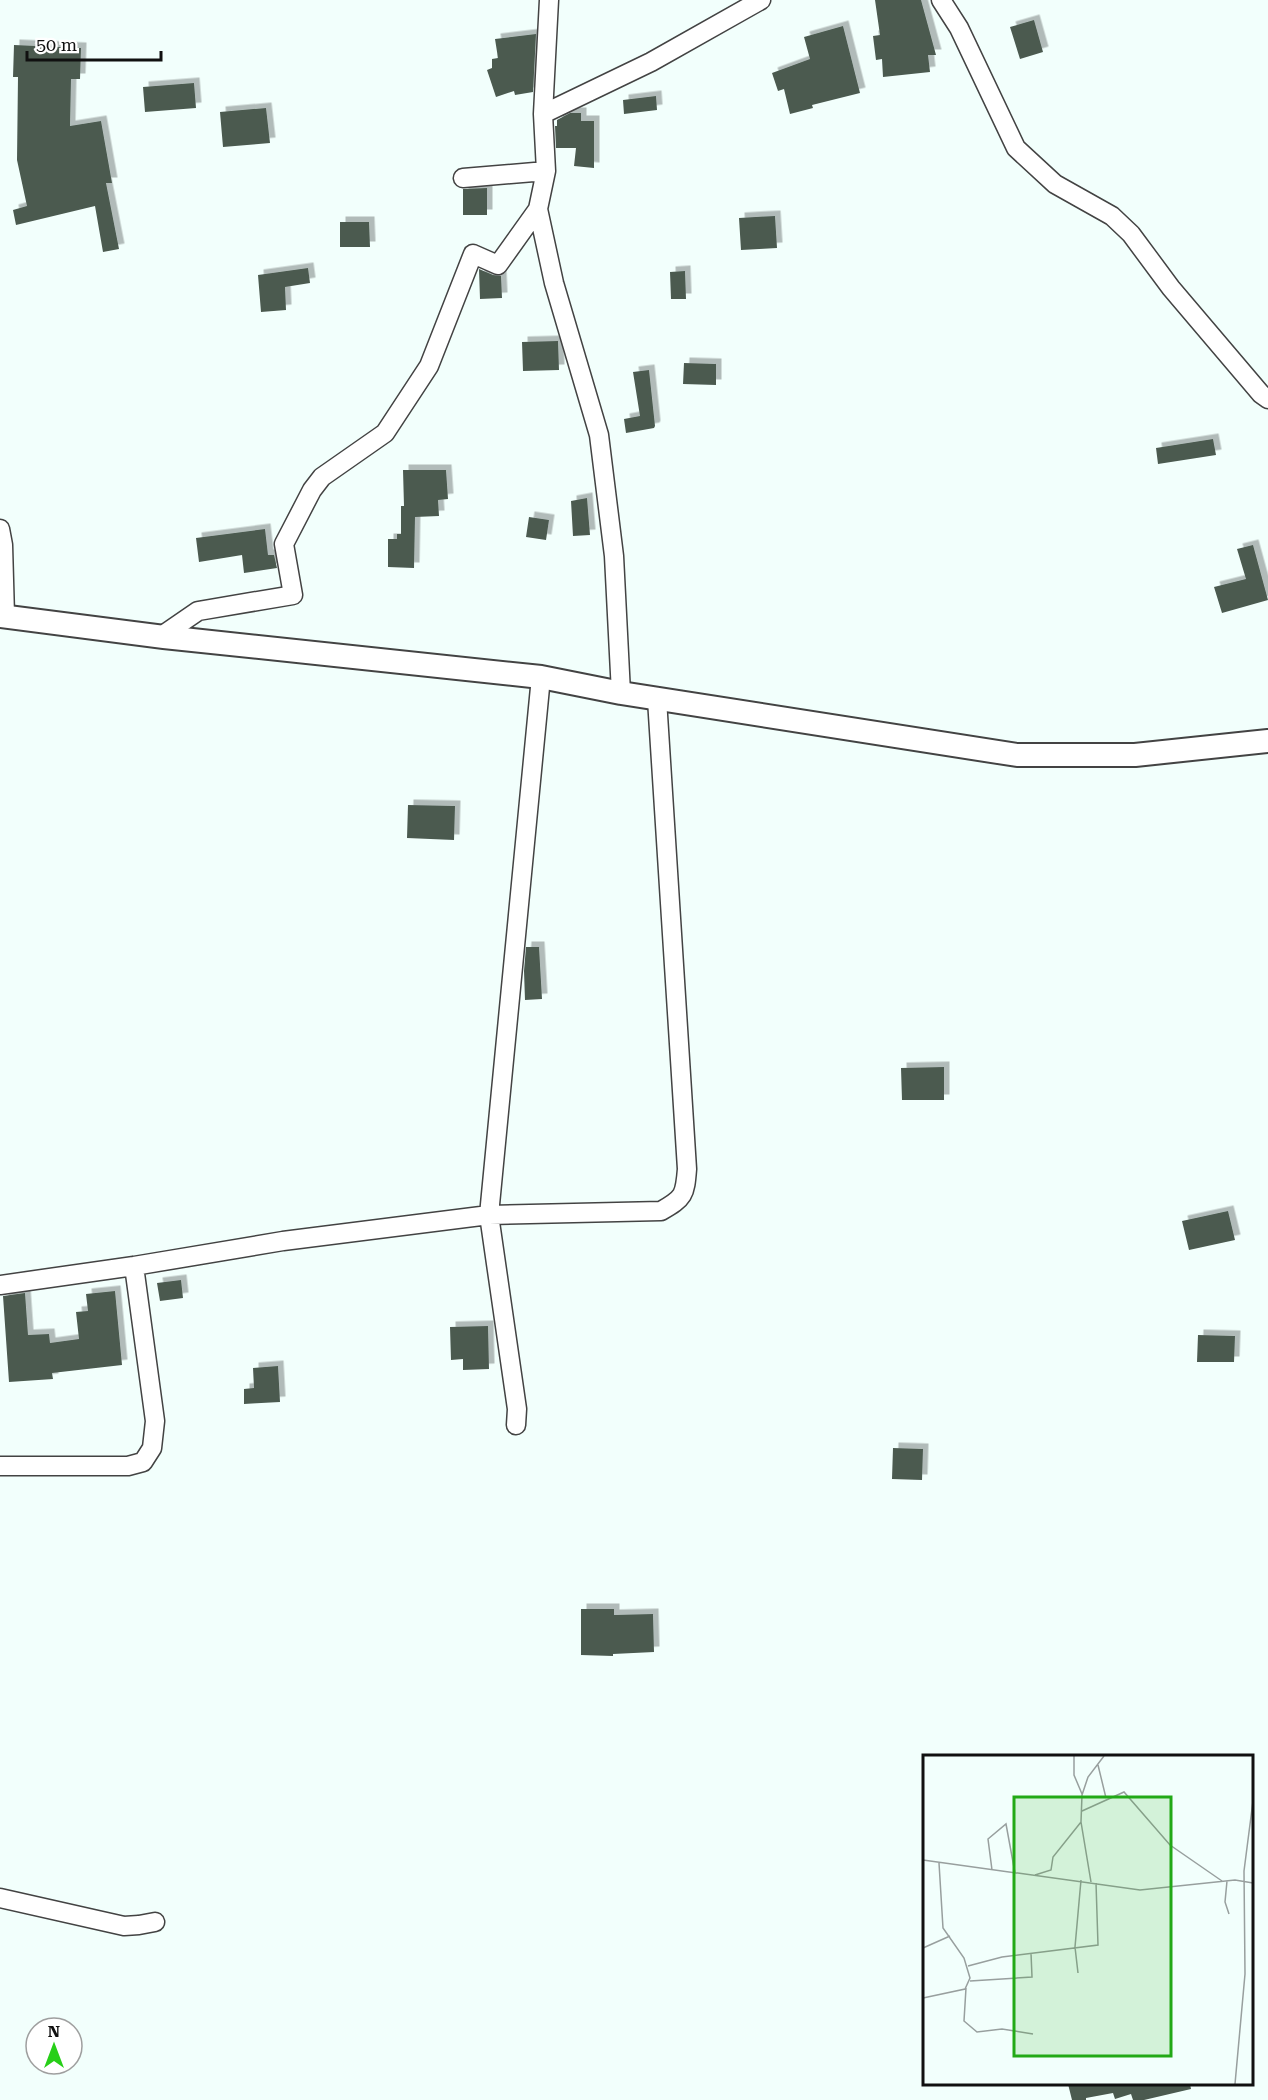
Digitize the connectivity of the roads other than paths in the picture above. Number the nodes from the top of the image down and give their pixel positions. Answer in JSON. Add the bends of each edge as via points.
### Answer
{"nodes":[{"id":1,"x":549,"y":0,"type":"edge"},
{"id":2,"x":761,"y":0,"type":"edge"},
{"id":3,"x":941,"y":0,"type":"edge"},
{"id":4,"x":737,"y":7,"type":"edge"},
{"id":5,"x":543,"y":114,"type":"junction"},
{"id":6,"x":546,"y":171,"type":"junction"},
{"id":7,"x":463,"y":178,"type":"dead end"},
{"id":8,"x":538,"y":208,"type":"junction"},
{"id":9,"x":1268,"y":399,"type":"edge"},
{"id":10,"x":0,"y":529,"type":"edge"},
{"id":11,"x":2,"y":616,"type":"edge"},
{"id":12,"x":164,"y":637,"type":"junction"},
{"id":13,"x":541,"y":677,"type":"junction"},
{"id":14,"x":621,"y":693,"type":"junction"},
{"id":15,"x":657,"y":699,"type":"junction"},
{"id":16,"x":1268,"y":741,"type":"edge"},
{"id":17,"x":489,"y":1215,"type":"junction"},
{"id":18,"x":134,"y":1266,"type":"junction"},
{"id":19,"x":0,"y":1285,"type":"edge"},
{"id":20,"x":516,"y":1425,"type":"dead end"},
{"id":21,"x":0,"y":1466,"type":"edge"},
{"id":22,"x":0,"y":1898,"type":"edge"},
{"id":23,"x":155,"y":1922,"type":"dead end"}],
"edges":[{"from":1,"to":5,"type":"street"},
{"from":2,"to":4,"type":"street"},
{"from":3,"to":9,"type":"street","via":[[959,28],[1016,148],[1055,184],[1112,216],[1131,234],[1171,288]]},
{"from":4,"to":5,"type":"street","via":[[651,62]]},
{"from":5,"to":6,"type":"street"},
{"from":6,"to":7,"type":"street"},
{"from":6,"to":8,"type":"street"},
{"from":8,"to":12,"type":"street","via":[[498,265],[473,254],[429,366],[385,433],[332,468],[312,490],[284,544],[293,595],[198,611]]},
{"from":8,"to":14,"type":"street","via":[[554,283],[599,435],[614,556]]},
{"from":10,"to":11,"type":"street"},
{"from":11,"to":12,"type":"street"},
{"from":12,"to":13,"type":"street"},
{"from":13,"to":14,"type":"street"},
{"from":13,"to":17,"type":"street"},
{"from":14,"to":15,"type":"street"},
{"from":15,"to":16,"type":"street","via":[[1017,755],[1136,755]]},
{"from":15,"to":17,"type":"street","via":[[686,1188],[678,1202],[661,1211]]},
{"from":17,"to":18,"type":"street","via":[[283,1241]]},
{"from":17,"to":20,"type":"street","via":[[517,1409]]},
{"from":18,"to":19,"type":"street"},
{"from":18,"to":21,"type":"street","via":[[155,1421],[152,1448],[143,1462],[129,1466]]},
{"from":22,"to":23,"type":"street","via":[[124,1926]]}]}
